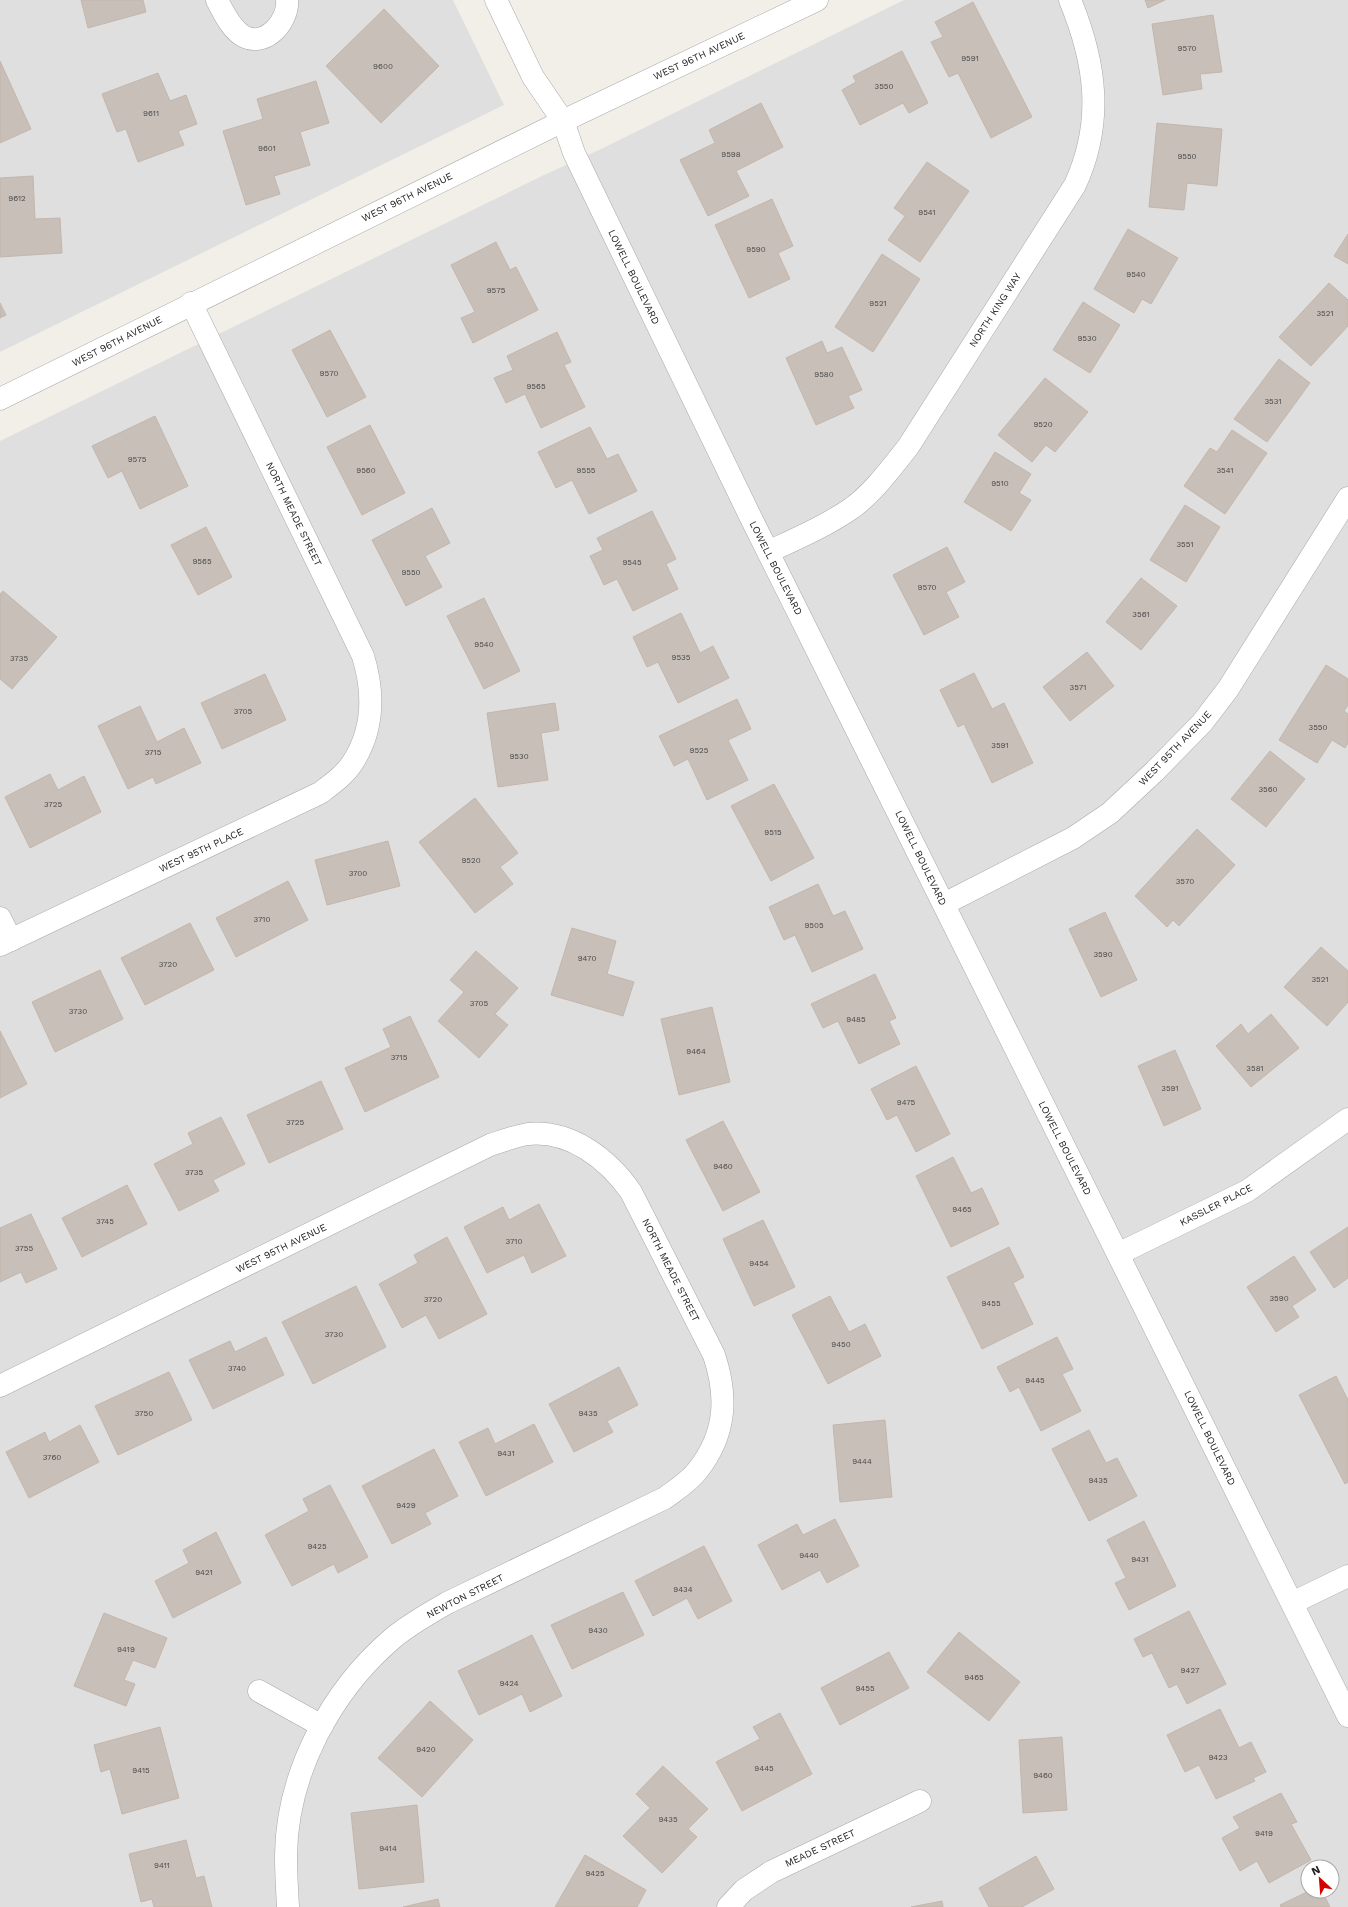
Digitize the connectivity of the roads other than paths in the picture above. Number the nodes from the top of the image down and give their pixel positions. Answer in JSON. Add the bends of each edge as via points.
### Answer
{"nodes":[{"id":1,"x":217,"y":0,"type":"edge"},
{"id":2,"x":287,"y":0,"type":"edge"},
{"id":3,"x":496,"y":0,"type":"edge"},
{"id":4,"x":817,"y":0,"type":"edge"},
{"id":5,"x":1070,"y":0,"type":"edge"},
{"id":6,"x":563,"y":121,"type":"junction"},
{"id":7,"x":191,"y":303,"type":"junction"},
{"id":8,"x":0,"y":399,"type":"edge"},
{"id":9,"x":1348,"y":498,"type":"edge"},
{"id":10,"x":768,"y":552,"type":"junction"},
{"id":11,"x":367,"y":732,"type":"joint"},
{"id":12,"x":944,"y":904,"type":"junction"},
{"id":13,"x":0,"y":918,"type":"edge"},
{"id":14,"x":6,"y":943,"type":"edge"},
{"id":15,"x":1348,"y":1119,"type":"edge"},
{"id":16,"x":567,"y":1139,"type":"joint"},
{"id":17,"x":1118,"y":1254,"type":"junction"},
{"id":18,"x":0,"y":1386,"type":"edge"},
{"id":19,"x":719,"y":1430,"type":"joint"},
{"id":20,"x":1348,"y":1576,"type":"edge"},
{"id":21,"x":1292,"y":1603,"type":"junction"},
{"id":22,"x":259,"y":1691,"type":"dead end"},
{"id":23,"x":1348,"y":1716,"type":"edge"},
{"id":24,"x":322,"y":1726,"type":"junction"},
{"id":25,"x":920,"y":1801,"type":"dead end"},
{"id":26,"x":288,"y":1907,"type":"edge"},
{"id":27,"x":728,"y":1907,"type":"edge"}],
"edges":[{"from":1,"to":2,"type":"street","via":[[232,26],[244,37],[254,39],[269,34],[281,24]]},
{"from":3,"to":6,"type":"street","name":"LOWELL BOULEVARD","via":[[533,77]]},
{"from":4,"to":6,"type":"street","name":"WEST 96TH AVENUE"},
{"from":5,"to":10,"type":"street","name":"NORTH KING WAY","via":[[1088,51],[1094,122],[1084,166],[1075,186],[908,447],[882,479],[853,507],[816,529]]},
{"from":6,"to":7,"type":"street","name":"WEST 96TH AVENUE"},
{"from":6,"to":10,"type":"street","name":"LOWELL BOULEVARD","via":[[578,160]]},
{"from":7,"to":8,"type":"street","name":"WEST 96TH AVENUE"},
{"from":7,"to":11,"type":"street","name":"NORTH MEADE STREET","via":[[363,656],[370,677],[371,708]]},
{"from":9,"to":12,"type":"street","name":"WEST 95TH AVENUE","via":[[1228,688],[1202,723],[1155,771],[1110,813],[1073,838]]},
{"from":10,"to":12,"type":"street","name":"LOWELL BOULEVARD"},
{"from":11,"to":14,"type":"street","name":"WEST 95TH PLACE","via":[[353,762],[338,779],[320,793]]},
{"from":12,"to":17,"type":"street","name":"LOWELL BOULEVARD"},
{"from":13,"to":14,"type":"street","name":"WEST 95TH PLACE"},
{"from":15,"to":17,"type":"street","name":"KASSLER PLACE","via":[[1247,1191]]},
{"from":16,"to":18,"type":"street","name":"WEST 95TH AVENUE","via":[[529,1134],[490,1145]]},
{"from":16,"to":19,"type":"street","name":"NORTH MEADE STREET","via":[[607,1162],[631,1192],[714,1355],[724,1396]]},
{"from":17,"to":21,"type":"street","name":"LOWELL BOULEVARD"},
{"from":19,"to":24,"type":"street","name":"NEWTON STREET","via":[[710,1452],[698,1471],[665,1498],[447,1603],[394,1637],[344,1690]]},
{"from":20,"to":21,"type":"street"},
{"from":21,"to":23,"type":"street","name":"LOWELL BOULEVARD"},
{"from":22,"to":24,"type":"street"},
{"from":24,"to":26,"type":"street","name":"NEWTON STREET","via":[[298,1783],[291,1813],[286,1854]]},
{"from":25,"to":27,"type":"street","name":"MEADE STREET","via":[[771,1872],[744,1890]]}]}
